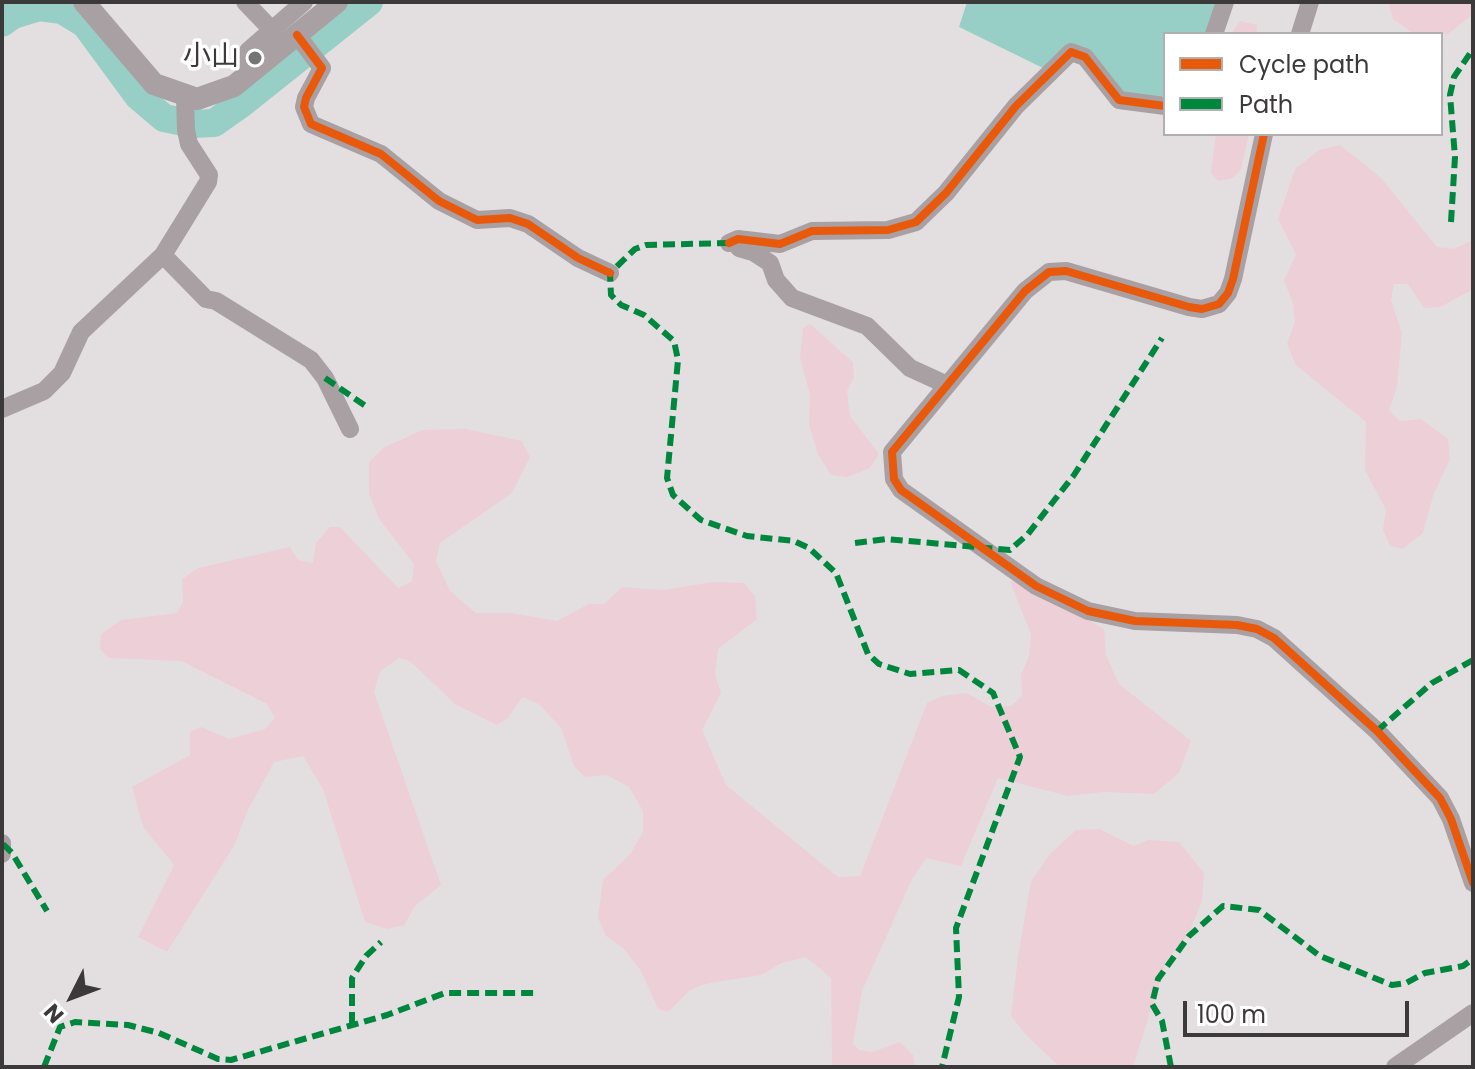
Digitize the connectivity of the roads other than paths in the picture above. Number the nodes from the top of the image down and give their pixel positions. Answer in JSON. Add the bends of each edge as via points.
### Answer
{"nodes":[{"id":1,"x":84,"y":2,"type":"edge"},
{"id":2,"x":245,"y":2,"type":"edge"},
{"id":3,"x":304,"y":2,"type":"edge"},
{"id":4,"x":335,"y":2,"type":"edge"},
{"id":5,"x":1225,"y":2,"type":"edge"},
{"id":6,"x":1310,"y":2,"type":"edge"},
{"id":7,"x":271,"y":29,"type":"junction"},
{"id":8,"x":1215,"y":32,"type":"edge"},
{"id":9,"x":1301,"y":32,"type":"edge"},
{"id":10,"x":303,"y":43,"type":"junction"},
{"id":11,"x":247,"y":75,"type":"junction"},
{"id":12,"x":185,"y":97,"type":"junction"},
{"id":13,"x":1163,"y":106,"type":"edge"},
{"id":14,"x":1264,"y":136,"type":"edge"},
{"id":15,"x":163,"y":255,"type":"junction"},
{"id":16,"x":610,"y":273,"type":"dead end"},
{"id":17,"x":945,"y":384,"type":"junction"},
{"id":18,"x":2,"y":409,"type":"edge"},
{"id":19,"x":350,"y":429,"type":"dead end"},
{"id":20,"x":2,"y":843,"type":"edge"},
{"id":21,"x":2,"y":854,"type":"edge"},
{"id":22,"x":1473,"y":883,"type":"edge"},
{"id":23,"x":1473,"y":1013,"type":"edge"},
{"id":24,"x":1395,"y":1067,"type":"edge"}],
"edges":[{"from":1,"to":12,"type":"street","via":[[142,74]]},
{"from":2,"to":7,"type":"street"},
{"from":3,"to":7,"type":"street"},
{"from":4,"to":10,"type":"street"},
{"from":5,"to":8,"type":"street"},
{"from":6,"to":9,"type":"street"},
{"from":7,"to":11,"type":"street","via":[[244,56]]},
{"from":10,"to":11,"type":"street"},
{"from":10,"to":16,"type":"street","via":[[322,68],[304,107],[311,124],[381,154],[452,208],[477,220],[510,218],[528,224]]},
{"from":11,"to":12,"type":"street","via":[[211,97]]},
{"from":12,"to":15,"type":"street","via":[[189,144],[209,175]]},
{"from":13,"to":17,"type":"street","via":[[1119,100],[1085,57],[1071,52],[1007,116],[916,222],[888,230],[812,231],[780,244],[738,239],[729,243],[763,257],[792,298],[867,326],[910,368]]},
{"from":14,"to":17,"type":"street","via":[[1233,279],[1219,304],[1189,307],[1066,271],[1049,272],[1025,291]]},
{"from":15,"to":18,"type":"street","via":[[81,332],[69,364],[53,383]]},
{"from":15,"to":19,"type":"street","via":[[206,299],[311,360]]},
{"from":17,"to":22,"type":"street","via":[[892,452],[890,466],[901,490],[1036,586],[1088,611],[1135,621],[1237,625],[1274,638],[1377,731],[1440,798]]},
{"from":20,"to":21,"type":"street"},
{"from":23,"to":24,"type":"street"}]}
